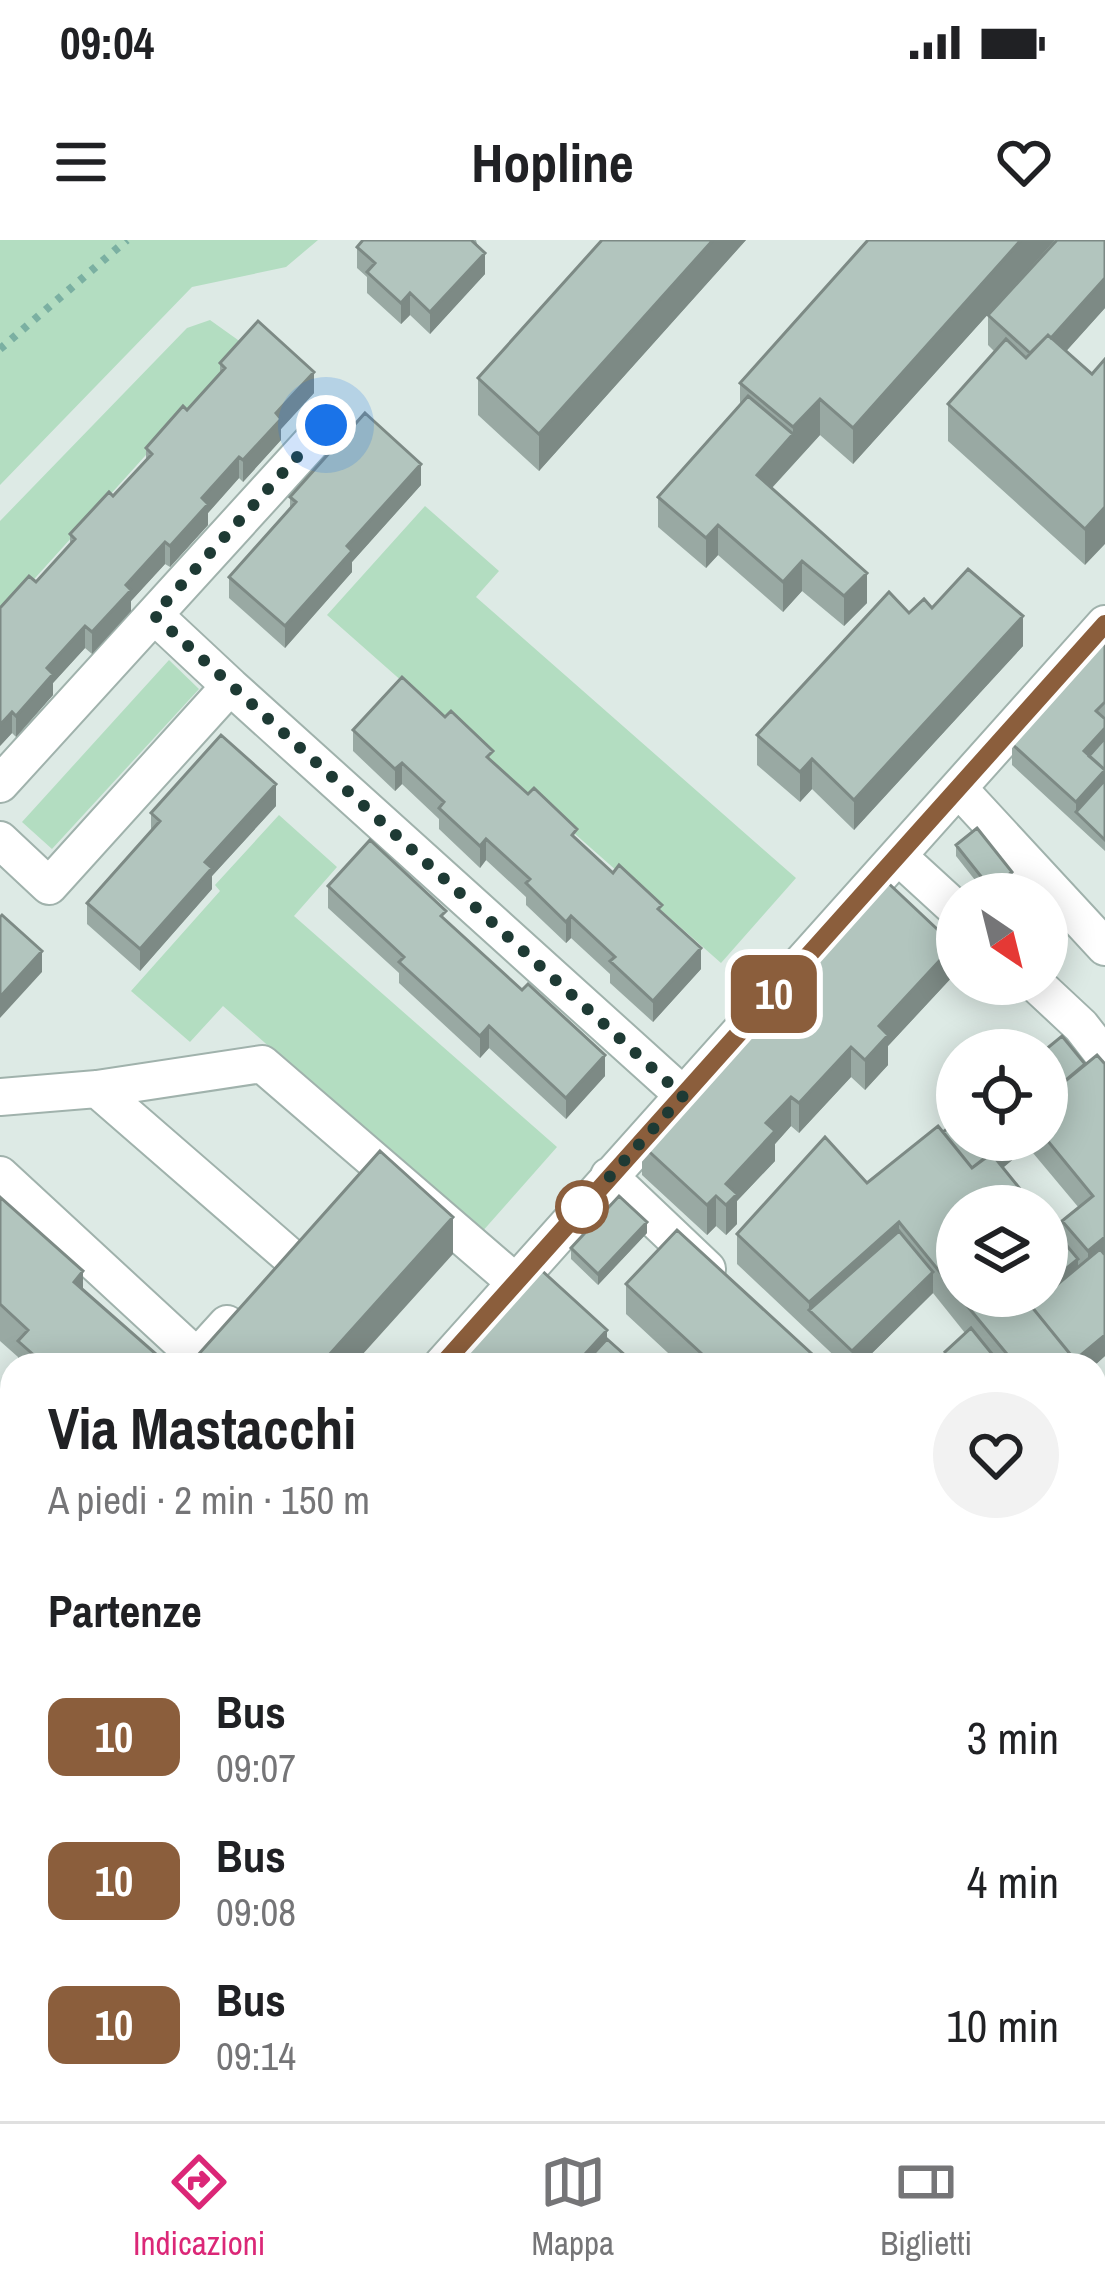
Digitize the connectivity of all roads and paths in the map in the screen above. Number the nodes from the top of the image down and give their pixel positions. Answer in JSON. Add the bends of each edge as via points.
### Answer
{"nodes":[{"id":1,"x":127,"y":240,"type":"edge"},
{"id":2,"x":0,"y":349,"type":"edge"},
{"id":3,"x":326,"y":425,"type":"dead end"},
{"id":4,"x":154,"y":615,"type":"junction"},
{"id":5,"x":1105,"y":624,"type":"edge"},
{"id":6,"x":230,"y":686,"type":"junction"},
{"id":7,"x":0,"y":784,"type":"edge"},
{"id":8,"x":959,"y":790,"type":"junction"},
{"id":9,"x":0,"y":840,"type":"edge"},
{"id":10,"x":898,"y":856,"type":"junction"},
{"id":11,"x":936,"y":891,"type":"edge"},
{"id":12,"x":1105,"y":947,"type":"edge"},
{"id":13,"x":1058,"y":1005,"type":"edge"},
{"id":14,"x":1105,"y":1057,"type":"edge"},
{"id":15,"x":98,"y":1089,"type":"junction"},
{"id":16,"x":683,"y":1096,"type":"junction"},
{"id":17,"x":0,"y":1097,"type":"edge"},
{"id":18,"x":374,"y":1161,"type":"junction"},
{"id":19,"x":0,"y":1174,"type":"edge"},
{"id":20,"x":609,"y":1176,"type":"junction"},
{"id":21,"x":346,"y":1192,"type":"edge"},
{"id":22,"x":317,"y":1224,"type":"edge"},
{"id":23,"x":515,"y":1282,"type":"junction"},
{"id":24,"x":726,"y":1286,"type":"edge"},
{"id":25,"x":243,"y":1306,"type":"edge"},
{"id":26,"x":192,"y":1353,"type":"edge"},
{"id":27,"x":201,"y":1353,"type":"edge"},
{"id":28,"x":453,"y":1353,"type":"edge"}],
"edges":[{"from":1,"to":2,"type":"path"},
{"from":3,"to":4,"type":"street"},
{"from":4,"to":6,"type":"street"},
{"from":4,"to":7,"type":"street"},
{"from":5,"to":8,"type":"street"},
{"from":6,"to":9,"type":"street","via":[[49,886]]},
{"from":6,"to":16,"type":"street"},
{"from":8,"to":10,"type":"street"},
{"from":8,"to":12,"type":"street"},
{"from":10,"to":11,"type":"street"},
{"from":10,"to":16,"type":"street"},
{"from":13,"to":14,"type":"street"},
{"from":15,"to":17,"type":"street"},
{"from":15,"to":18,"type":"street","via":[[262,1064]]},
{"from":15,"to":22,"type":"street","via":[[281,1264]]},
{"from":16,"to":20,"type":"street"},
{"from":18,"to":21,"type":"street"},
{"from":18,"to":23,"type":"street"},
{"from":19,"to":26,"type":"street"},
{"from":20,"to":23,"type":"street"},
{"from":20,"to":24,"type":"street"},
{"from":23,"to":28,"type":"street"},
{"from":25,"to":27,"type":"street"}]}
